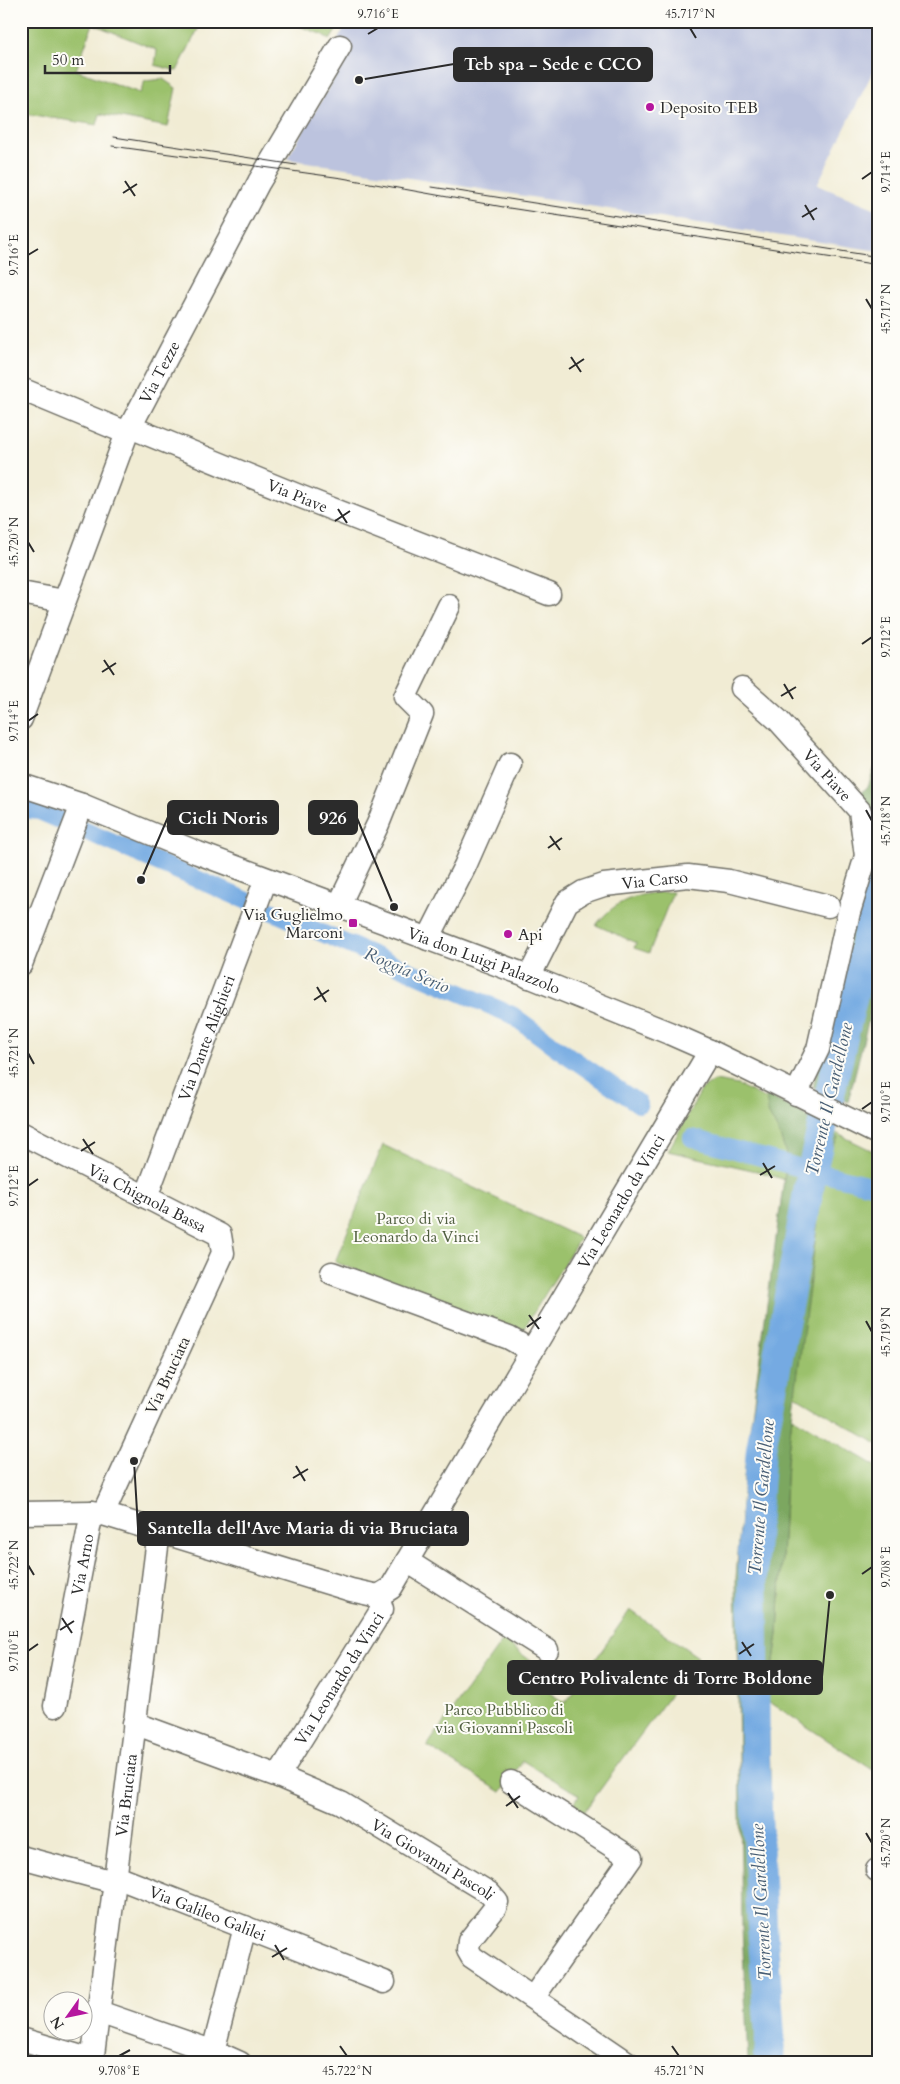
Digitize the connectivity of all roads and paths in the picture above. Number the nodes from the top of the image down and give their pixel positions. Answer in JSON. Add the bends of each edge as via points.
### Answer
{"nodes":[{"id":1,"x":340,"y":46,"type":"dead end"},
{"id":2,"x":21,"y":389,"type":"edge"},
{"id":3,"x":129,"y":430,"type":"junction"},
{"id":4,"x":21,"y":593,"type":"edge"},
{"id":5,"x":549,"y":594,"type":"dead end"},
{"id":6,"x":64,"y":601,"type":"junction"},
{"id":7,"x":449,"y":606,"type":"dead end"},
{"id":8,"x":742,"y":688,"type":"dead end"},
{"id":9,"x":21,"y":720,"type":"edge"},
{"id":10,"x":510,"y":764,"type":"dead end"},
{"id":11,"x":21,"y":785,"type":"edge"},
{"id":12,"x":75,"y":822,"type":"junction"},
{"id":13,"x":266,"y":879,"type":"junction"},
{"id":14,"x":340,"y":905,"type":"junction"},
{"id":15,"x":839,"y":909,"type":"junction"},
{"id":16,"x":428,"y":938,"type":"junction"},
{"id":17,"x":21,"y":964,"type":"edge"},
{"id":18,"x":530,"y":977,"type":"junction"},
{"id":19,"x":710,"y":1051,"type":"junction"},
{"id":20,"x":804,"y":1097,"type":"junction"},
{"id":21,"x":21,"y":1133,"type":"edge"},
{"id":22,"x":879,"y":1134,"type":"edge"},
{"id":23,"x":146,"y":1197,"type":"junction"},
{"id":24,"x":220,"y":1234,"type":"joint"},
{"id":25,"x":332,"y":1273,"type":"dead end"},
{"id":26,"x":532,"y":1351,"type":"junction"},
{"id":27,"x":21,"y":1513,"type":"edge"},
{"id":28,"x":98,"y":1513,"type":"junction"},
{"id":29,"x":159,"y":1531,"type":"junction"},
{"id":30,"x":407,"y":1561,"type":"junction"},
{"id":31,"x":378,"y":1596,"type":"junction"},
{"id":32,"x":547,"y":1650,"type":"dead end"},
{"id":33,"x":55,"y":1706,"type":"dead end"},
{"id":34,"x":134,"y":1723,"type":"junction"},
{"id":35,"x":278,"y":1776,"type":"junction"},
{"id":36,"x":511,"y":1782,"type":"dead end"},
{"id":37,"x":21,"y":1857,"type":"edge"},
{"id":38,"x":114,"y":1881,"type":"junction"},
{"id":39,"x":245,"y":1927,"type":"junction"},
{"id":40,"x":384,"y":1982,"type":"dead end"},
{"id":41,"x":533,"y":1998,"type":"junction"},
{"id":42,"x":99,"y":2012,"type":"junction"},
{"id":43,"x":21,"y":2039,"type":"edge"},
{"id":44,"x":211,"y":2057,"type":"edge"},
{"id":45,"x":92,"y":2061,"type":"edge"},
{"id":46,"x":240,"y":2063,"type":"edge"},
{"id":47,"x":628,"y":2063,"type":"edge"}],
"edges":[{"from":1,"to":3,"type":"street","name":"Via Tezze","via":[[259,182]]},
{"from":2,"to":3,"type":"street","name":"Via Piave"},
{"from":3,"to":5,"type":"street","name":"Via Piave"},
{"from":3,"to":6,"type":"street","name":"Via Tezze"},
{"from":4,"to":6,"type":"street"},
{"from":6,"to":9,"type":"street","name":"Via Tezze"},
{"from":7,"to":14,"type":"street","via":[[405,697],[422,714],[378,824]]},
{"from":8,"to":15,"type":"street","name":"Via Piave","via":[[778,720],[860,811],[866,856]]},
{"from":10,"to":16,"type":"street","via":[[465,866]]},
{"from":11,"to":12,"type":"street"},
{"from":12,"to":13,"type":"street","name":"Via don Luigi Palazzolo","via":[[198,853]]},
{"from":12,"to":17,"type":"street"},
{"from":13,"to":14,"type":"street","name":"Via don Luigi Palazzolo"},
{"from":13,"to":23,"type":"street","name":"Via Dante Alighieri"},
{"from":14,"to":16,"type":"street","name":"Via don Luigi Palazzolo"},
{"from":15,"to":18,"type":"street","name":"Via Carso","via":[[729,881],[688,876],[604,885],[567,902]]},
{"from":15,"to":20,"type":"street","name":"Via Piave","via":[[818,1049]]},
{"from":16,"to":18,"type":"street","name":"Via don Luigi Palazzolo"},
{"from":18,"to":19,"type":"street","name":"Via don Luigi Palazzolo"},
{"from":19,"to":20,"type":"street","name":"Via don Luigi Palazzolo"},
{"from":19,"to":26,"type":"street","name":"Via Leonardo da Vinci"},
{"from":20,"to":22,"type":"street","name":"Via don Luigi Palazzolo"},
{"from":21,"to":23,"type":"street","name":"Via Chignola Bassa"},
{"from":23,"to":24,"type":"street","name":"Via Chignola Bassa"},
{"from":24,"to":28,"type":"street","name":"Via Bruciata","via":[[223,1253]]},
{"from":25,"to":26,"type":"street","via":[[509,1338]]},
{"from":26,"to":30,"type":"street","name":"Via Leonardo da Vinci"},
{"from":27,"to":28,"type":"street"},
{"from":28,"to":29,"type":"street"},
{"from":28,"to":33,"type":"street","name":"Via Arno"},
{"from":29,"to":31,"type":"street"},
{"from":29,"to":34,"type":"street","name":"Via Bruciata"},
{"from":30,"to":31,"type":"street","name":"Via Leonardo da Vinci","via":[[390,1588]]},
{"from":30,"to":32,"type":"street"},
{"from":31,"to":35,"type":"street","name":"Via Leonardo da Vinci","via":[[382,1609]]},
{"from":34,"to":35,"type":"street","name":"Via Giovanni Pascoli"},
{"from":34,"to":38,"type":"street","name":"Via Bruciata"},
{"from":35,"to":41,"type":"street","name":"Via Giovanni Pascoli","via":[[341,1803],[489,1893],[497,1902],[495,1908],[469,1941],[468,1950],[472,1957]]},
{"from":36,"to":41,"type":"street","via":[[631,1858]]},
{"from":37,"to":38,"type":"street","name":"Via Galileo Galilei"},
{"from":38,"to":39,"type":"street","name":"Via Galileo Galilei","via":[[124,1880]]},
{"from":38,"to":42,"type":"street","name":"Via Bruciata"},
{"from":39,"to":40,"type":"street","name":"Via Galileo Galilei"},
{"from":39,"to":44,"type":"street"},
{"from":41,"to":47,"type":"street","name":"Via Giovanni Pascoli"},
{"from":42,"to":44,"type":"street"},
{"from":42,"to":45,"type":"street","name":"Via Bruciata"},
{"from":43,"to":45,"type":"street","name":"Via Bruciata"},
{"from":44,"to":46,"type":"street"}]}
